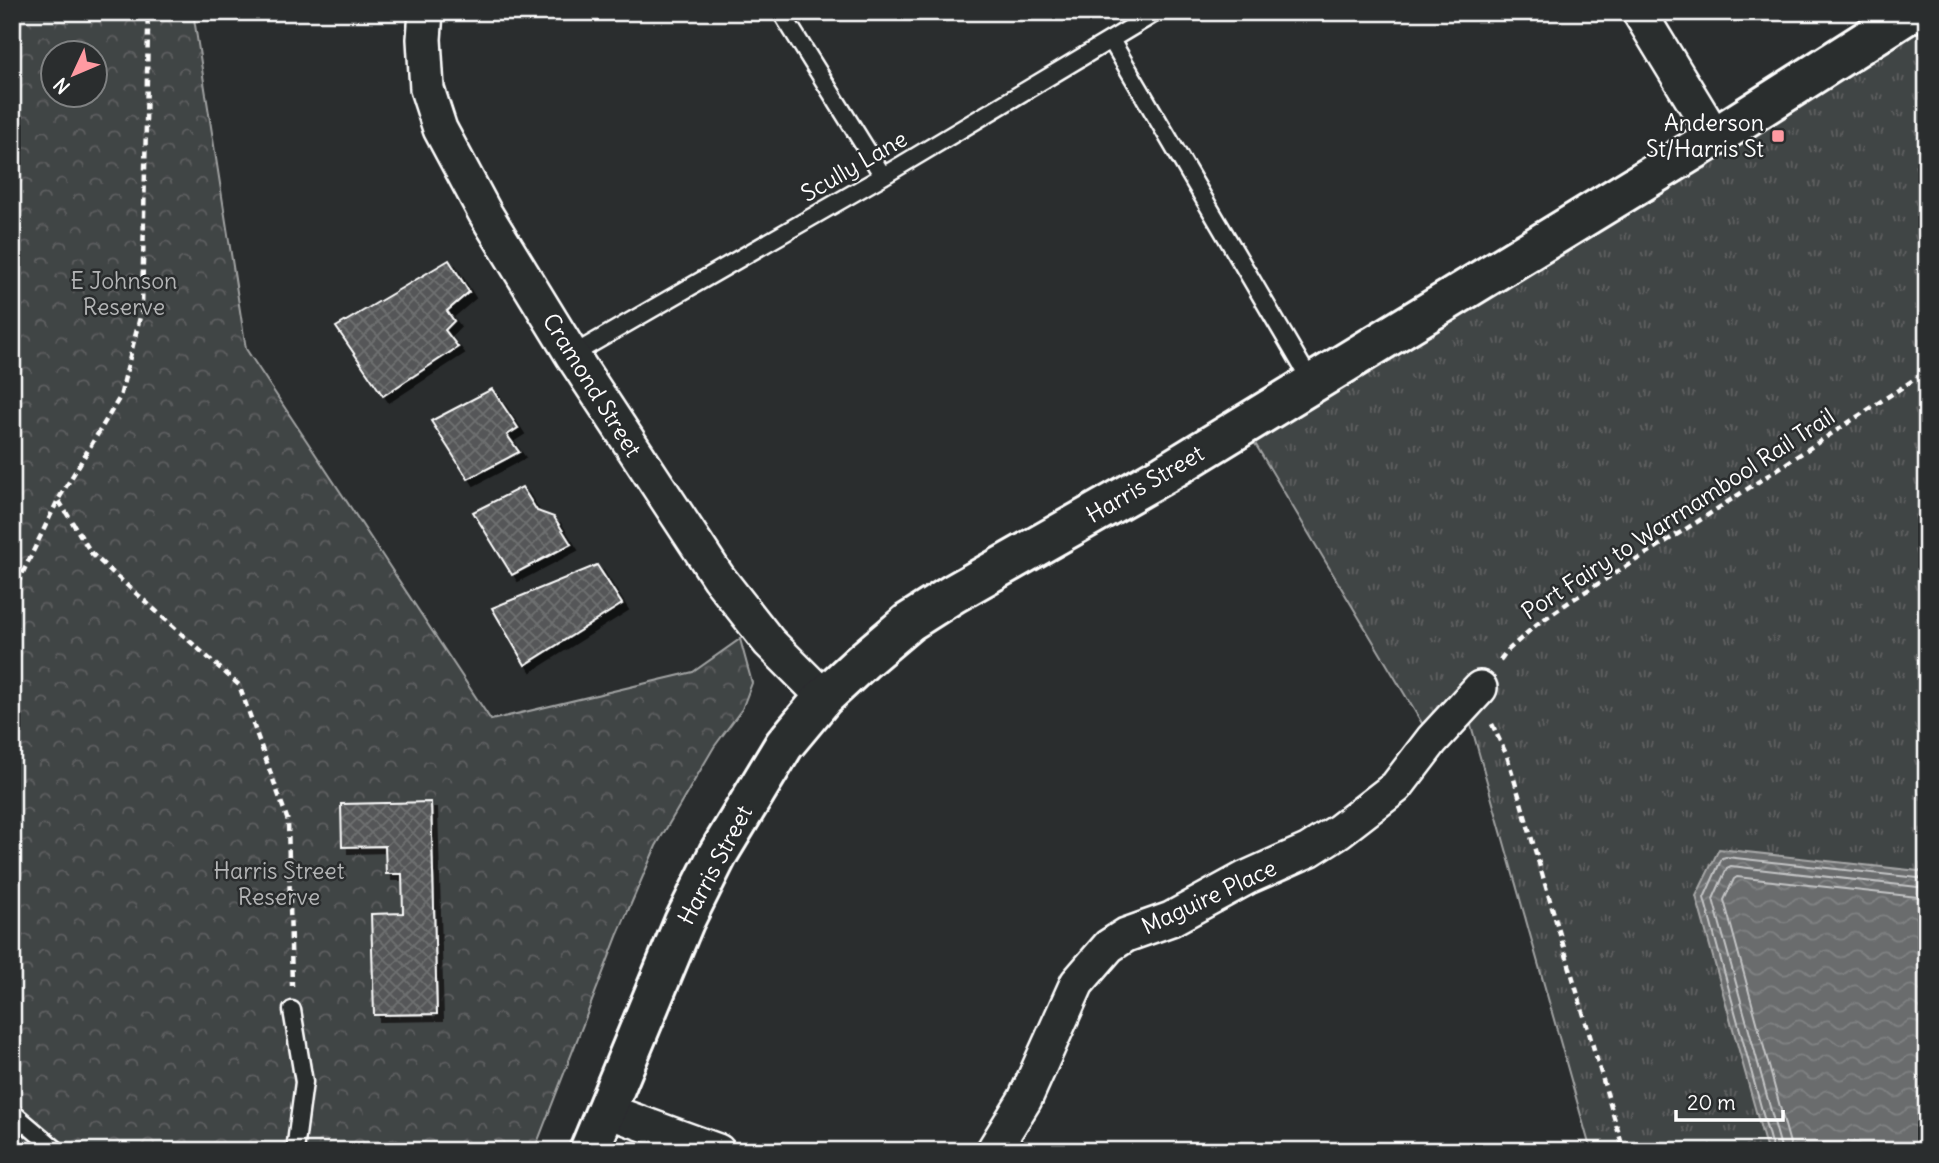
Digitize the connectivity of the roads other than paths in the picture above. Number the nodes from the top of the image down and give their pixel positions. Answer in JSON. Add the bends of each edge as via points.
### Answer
{"nodes":[{"id":1,"x":781,"y":12,"type":"edge"},
{"id":2,"x":1157,"y":12,"type":"edge"},
{"id":3,"x":1639,"y":12,"type":"edge"},
{"id":4,"x":1911,"y":12,"type":"edge"},
{"id":5,"x":425,"y":26,"type":"edge"},
{"id":6,"x":1111,"y":40,"type":"junction"},
{"id":7,"x":1715,"y":137,"type":"junction"},
{"id":8,"x":883,"y":176,"type":"junction"},
{"id":9,"x":572,"y":355,"type":"junction"},
{"id":10,"x":1312,"y":383,"type":"junction"},
{"id":11,"x":1480,"y":688,"type":"road end"},
{"id":12,"x":824,"y":697,"type":"junction"},
{"id":13,"x":292,"y":1010,"type":"road end"},
{"id":14,"x":606,"y":1110,"type":"junction"},
{"id":15,"x":12,"y":1112,"type":"edge"},
{"id":16,"x":58,"y":1151,"type":"edge"},
{"id":17,"x":295,"y":1151,"type":"edge"},
{"id":18,"x":589,"y":1151,"type":"edge"},
{"id":19,"x":718,"y":1151,"type":"edge"},
{"id":20,"x":993,"y":1151,"type":"edge"}],
"edges":[{"from":1,"to":8,"type":"lane"},
{"from":2,"to":6,"type":"lane","name":"Scully Lane"},
{"from":3,"to":7,"type":"street"},
{"from":4,"to":7,"type":"street","name":"Harris Street"},
{"from":5,"to":9,"type":"street","name":"Cramond Street","via":[[427,89],[440,129],[485,213]]},
{"from":6,"to":8,"type":"lane","name":"Scully Lane"},
{"from":6,"to":10,"type":"lane"},
{"from":7,"to":10,"type":"street","name":"Harris Street"},
{"from":8,"to":9,"type":"lane","name":"Scully Lane"},
{"from":9,"to":12,"type":"street","name":"Cramond Street","via":[[718,577],[769,642]]},
{"from":10,"to":12,"type":"street","name":"Harris Street","via":[[909,622]]},
{"from":11,"to":20,"type":"street","name":"Maguire Place","via":[[1396,787],[1339,831],[1309,850],[1109,946],[1077,984],[1025,1099]]},
{"from":12,"to":14,"type":"street","name":"Harris Street","via":[[784,745],[718,854],[684,922]]},
{"from":13,"to":17,"type":"lane","via":[[304,1082]]},
{"from":14,"to":18,"type":"street","name":"Harris Street"},
{"from":14,"to":19,"type":"street"},
{"from":15,"to":16,"type":"lane"}]}
